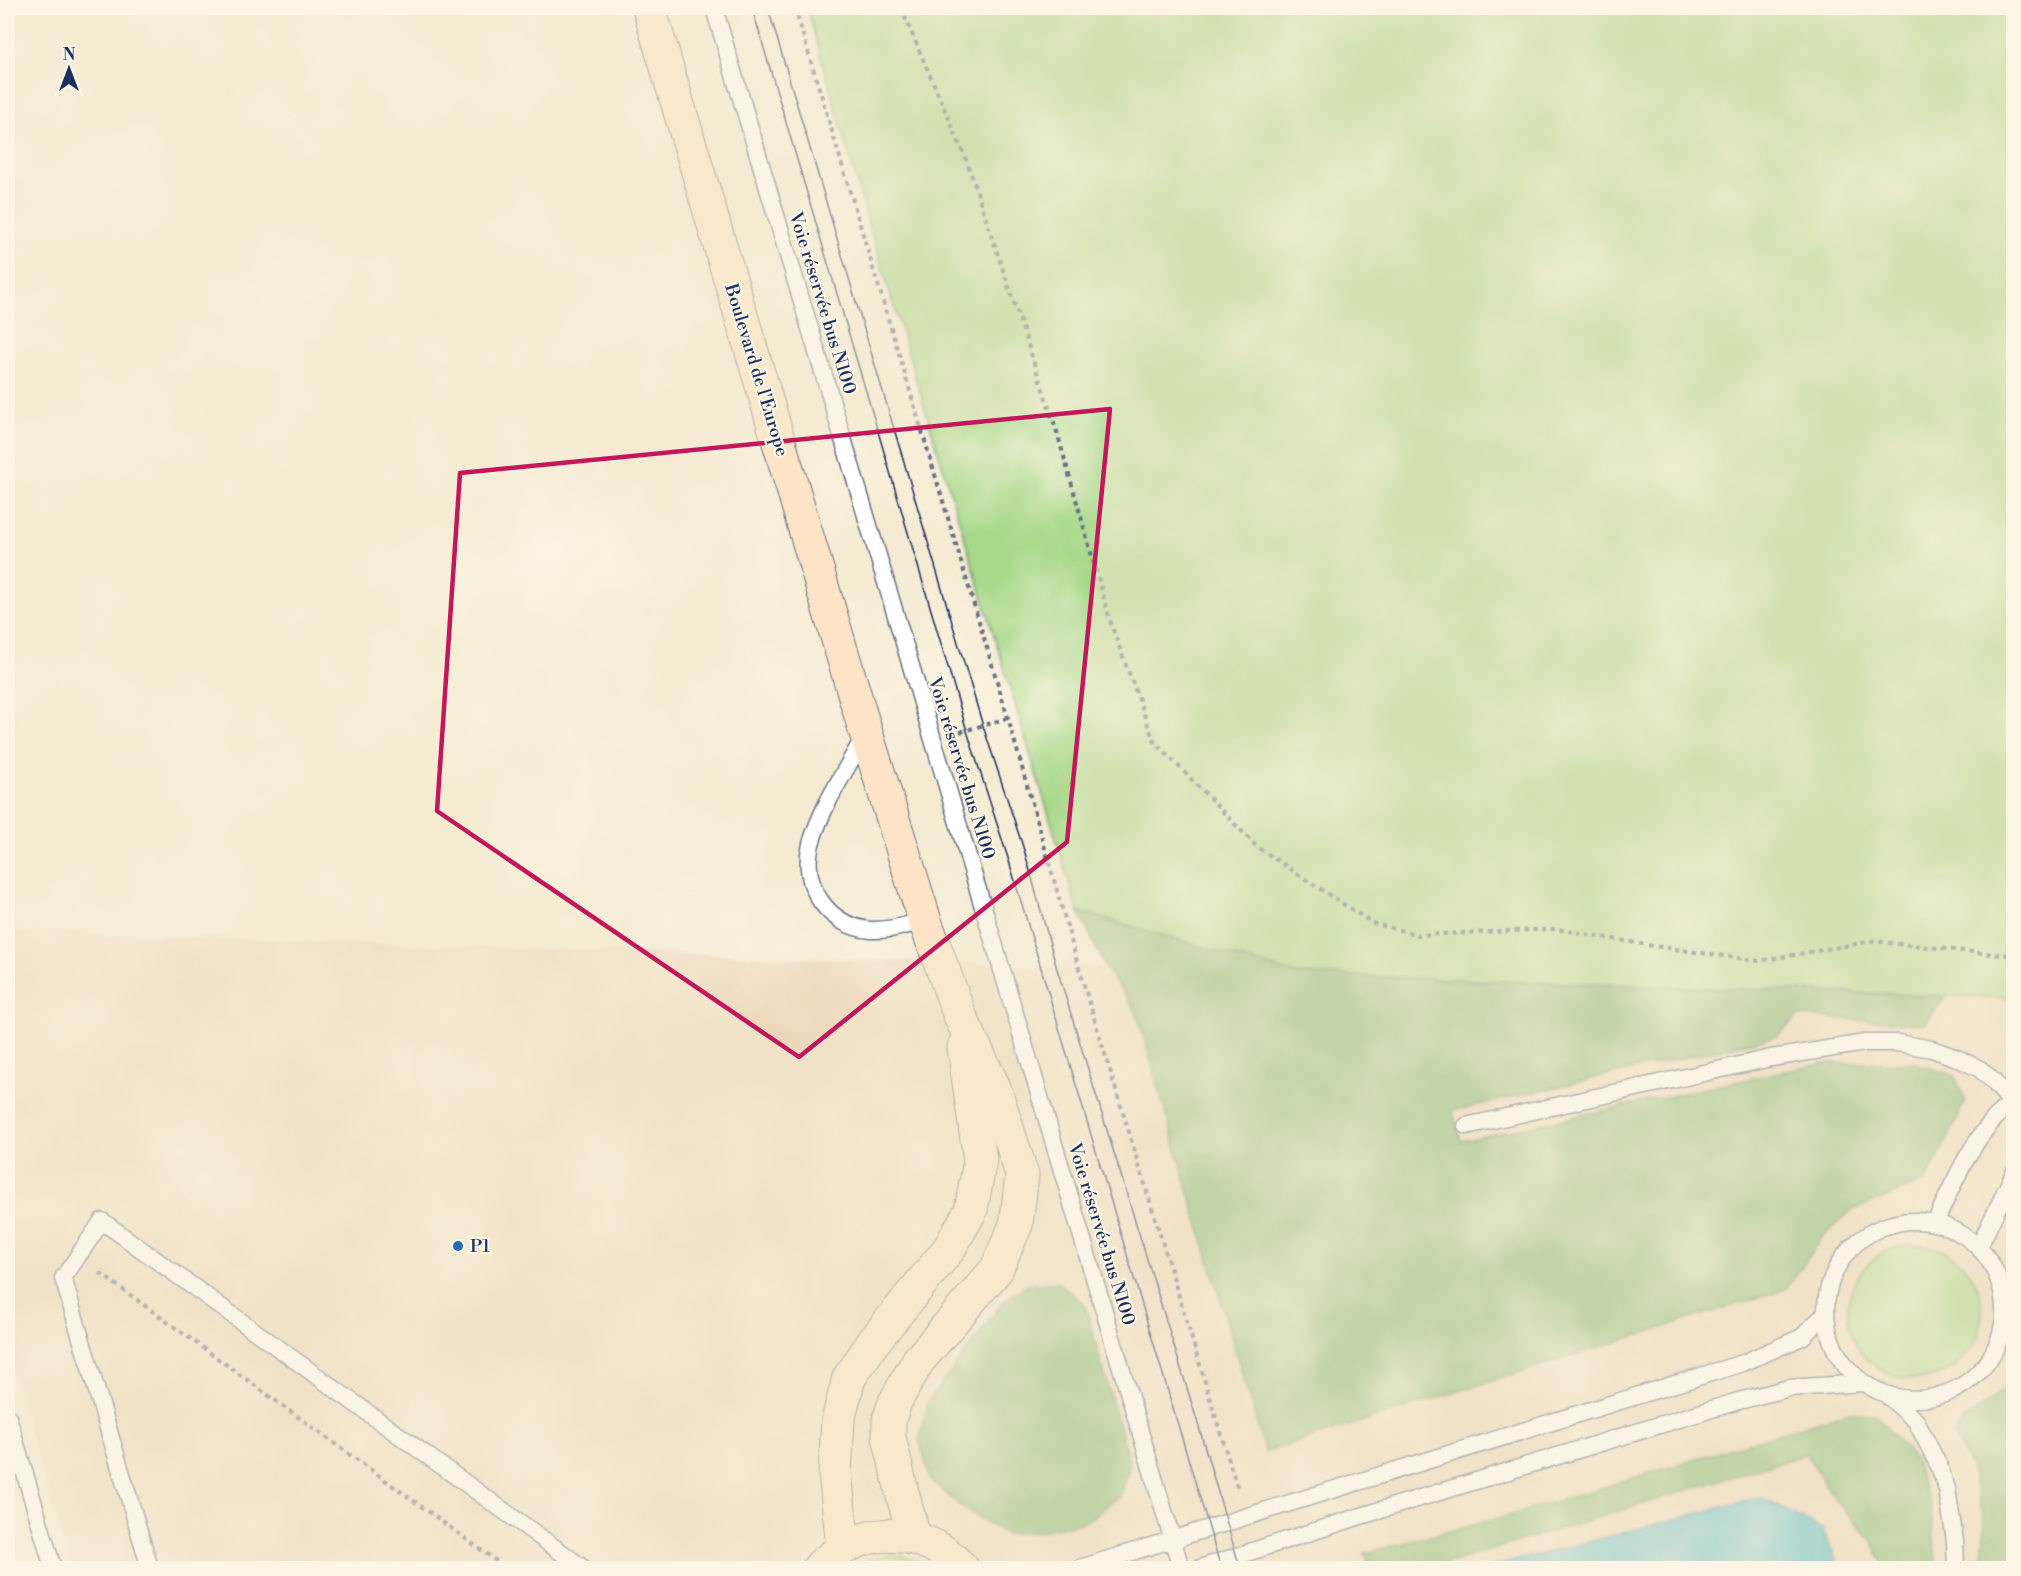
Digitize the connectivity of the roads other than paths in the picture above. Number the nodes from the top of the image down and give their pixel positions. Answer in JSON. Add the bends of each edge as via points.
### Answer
{"nodes":[{"id":1,"x":649,"y":8,"type":"edge"},
{"id":2,"x":714,"y":8,"type":"edge"},
{"id":3,"x":866,"y":732,"type":"junction"},
{"id":4,"x":925,"y":921,"type":"junction"},
{"id":5,"x":960,"y":1016,"type":"junction"},
{"id":6,"x":2012,"y":1101,"type":"edge"},
{"id":7,"x":1466,"y":1126,"type":"dead end"},
{"id":8,"x":2013,"y":1173,"type":"edge"},
{"id":9,"x":1935,"y":1223,"type":"junction"},
{"id":10,"x":1979,"y":1247,"type":"junction"},
{"id":11,"x":2009,"y":1310,"type":"edge"},
{"id":12,"x":1826,"y":1313,"type":"junction"},
{"id":13,"x":1864,"y":1383,"type":"junction"},
{"id":14,"x":1886,"y":1395,"type":"junction"},
{"id":15,"x":8,"y":1417,"type":"edge"},
{"id":16,"x":914,"y":1538,"type":"junction"},
{"id":17,"x":1173,"y":1540,"type":"junction"},
{"id":18,"x":843,"y":1547,"type":"junction"},
{"id":19,"x":53,"y":1569,"type":"edge"},
{"id":20,"x":150,"y":1569,"type":"edge"},
{"id":21,"x":583,"y":1569,"type":"edge"},
{"id":22,"x":819,"y":1569,"type":"edge"},
{"id":23,"x":962,"y":1569,"type":"edge"},
{"id":24,"x":1080,"y":1569,"type":"edge"},
{"id":25,"x":1181,"y":1569,"type":"edge"},
{"id":26,"x":1200,"y":1569,"type":"edge"},
{"id":27,"x":1956,"y":1569,"type":"edge"}],
"edges":[{"from":1,"to":3,"type":"street","name":"Boulevard de l'Europe"},
{"from":2,"to":17,"type":"lane","name":"Voie réservée bus N100"},
{"from":3,"to":4,"type":"street","name":"Boulevard de l'Europe"},
{"from":3,"to":4,"type":"lane","via":[[817,828],[810,846],[810,875],[817,897],[828,911],[852,926],[888,929]]},
{"from":4,"to":5,"type":"street","name":"Boulevard de l'Europe"},
{"from":5,"to":16,"type":"street","via":[[995,1090],[1022,1175],[1016,1225],[996,1270],[918,1361],[889,1420],[889,1437]]},
{"from":5,"to":18,"type":"street","via":[[980,1160],[971,1210],[950,1249],[874,1341],[849,1378],[838,1420],[835,1472]]},
{"from":6,"to":7,"type":"lane","via":[[1980,1069],[1957,1058],[1898,1043],[1865,1043],[1771,1058]]},
{"from":6,"to":9,"type":"lane","via":[[1989,1123]]},
{"from":8,"to":10,"type":"lane"},
{"from":9,"to":10,"type":"lane","via":[[1958,1232]]},
{"from":9,"to":12,"type":"lane","via":[[1908,1221],[1881,1227],[1858,1241],[1840,1261],[1829,1286]]},
{"from":10,"to":11,"type":"lane","via":[[1992,1266]]},
{"from":11,"to":14,"type":"lane","via":[[1988,1362],[1968,1382],[1933,1397],[1914,1400]]},
{"from":12,"to":13,"type":"lane","via":[[1836,1352],[1848,1370]]},
{"from":12,"to":17,"type":"lane","via":[[1802,1337],[1743,1363]]},
{"from":13,"to":14,"type":"lane"},
{"from":13,"to":26,"type":"lane","via":[[1789,1388],[1735,1402]]},
{"from":14,"to":27,"type":"lane","via":[[1916,1421],[1939,1466],[1947,1489]]},
{"from":15,"to":19,"type":"lane"},
{"from":16,"to":18,"type":"street","via":[[890,1534]]},
{"from":16,"to":23,"type":"street","via":[[942,1550]]},
{"from":17,"to":24,"type":"lane"},
{"from":17,"to":25,"type":"lane","name":"Voie réservée bus N100"},
{"from":18,"to":22,"type":"street"},
{"from":20,"to":21,"type":"lane","via":[[63,1278],[102,1221]]}]}
